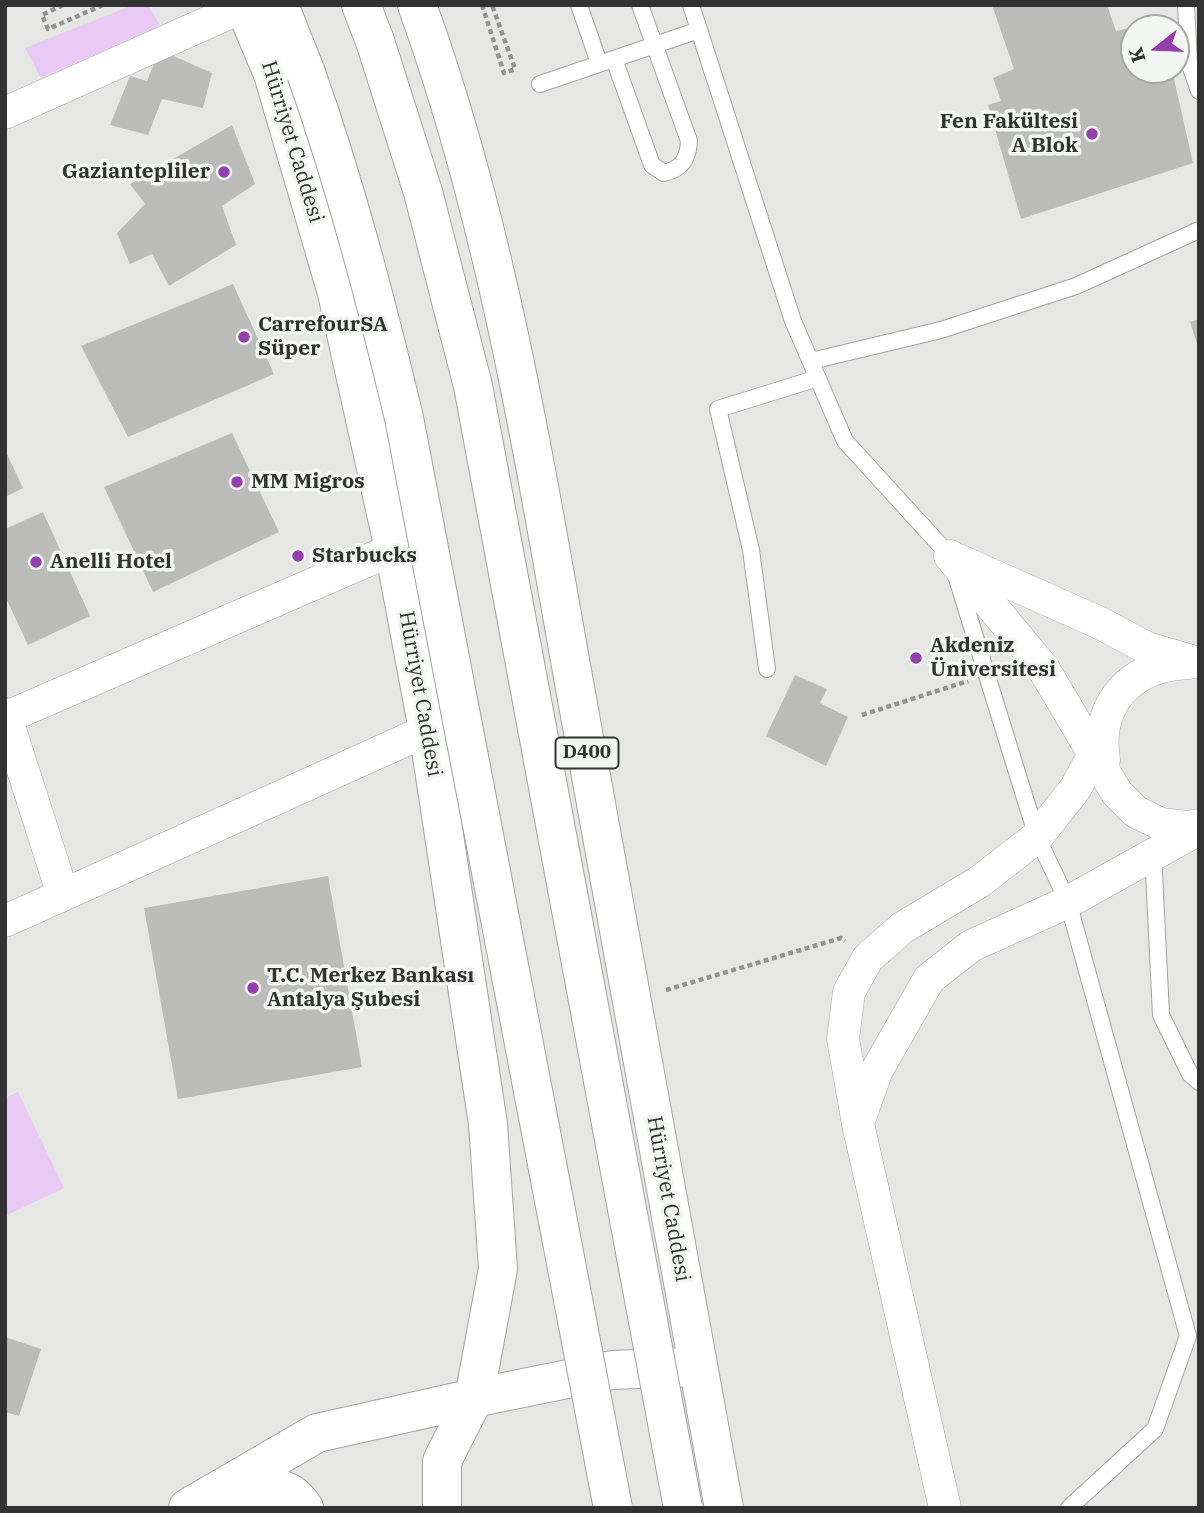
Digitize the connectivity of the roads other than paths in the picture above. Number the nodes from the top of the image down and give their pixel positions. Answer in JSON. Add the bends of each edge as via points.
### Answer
{"nodes":[{"id":1,"x":361,"y":5,"type":"edge"},
{"id":2,"x":417,"y":5,"type":"edge"},
{"id":3,"x":579,"y":5,"type":"edge"},
{"id":4,"x":639,"y":5,"type":"edge"},
{"id":5,"x":691,"y":5,"type":"edge"},
{"id":6,"x":1186,"y":5,"type":"edge"},
{"id":7,"x":256,"y":6,"type":"edge"},
{"id":8,"x":699,"y":30,"type":"junction"},
{"id":9,"x":653,"y":46,"type":"junction"},
{"id":10,"x":607,"y":61,"type":"junction"},
{"id":11,"x":540,"y":84,"type":"dead end"},
{"id":12,"x":1199,"y":91,"type":"edge"},
{"id":13,"x":5,"y":113,"type":"edge"},
{"id":14,"x":1199,"y":230,"type":"edge"},
{"id":15,"x":811,"y":361,"type":"junction"},
{"id":16,"x":818,"y":378,"type":"junction"},
{"id":17,"x":394,"y":549,"type":"junction"},
{"id":18,"x":950,"y":556,"type":"junction"},
{"id":19,"x":1197,"y":664,"type":"edge"},
{"id":20,"x":767,"y":669,"type":"dead end"},
{"id":21,"x":6,"y":716,"type":"edge"},
{"id":22,"x":428,"y":730,"type":"junction"},
{"id":23,"x":1100,"y":754,"type":"junction"},
{"id":24,"x":1199,"y":827,"type":"edge"},
{"id":25,"x":1037,"y":837,"type":"junction"},
{"id":26,"x":1153,"y":852,"type":"junction"},
{"id":27,"x":63,"y":895,"type":"junction"},
{"id":28,"x":1068,"y":902,"type":"junction"},
{"id":29,"x":5,"y":921,"type":"edge"},
{"id":30,"x":1199,"y":1082,"type":"edge"},
{"id":31,"x":858,"y":1124,"type":"junction"},
{"id":32,"x":699,"y":1367,"type":"junction"},
{"id":33,"x":474,"y":1398,"type":"junction"},
{"id":34,"x":192,"y":1505,"type":"edge"},
{"id":35,"x":304,"y":1508,"type":"edge"},
{"id":36,"x":442,"y":1508,"type":"edge"},
{"id":37,"x":613,"y":1508,"type":"edge"},
{"id":38,"x":683,"y":1508,"type":"edge"},
{"id":39,"x":724,"y":1508,"type":"edge"},
{"id":40,"x":945,"y":1508,"type":"edge"},
{"id":41,"x":1069,"y":1508,"type":"edge"}],
"edges":[{"from":1,"to":38,"type":"main road","bridge":true,"via":[[413,155],[473,386]]},
{"from":2,"to":32,"type":"main road","name":"Hürriyet Caddesi","number":"D400","via":[[445,81],[480,213],[536,468]]},
{"from":3,"to":10,"type":"lane"},
{"from":4,"to":9,"type":"lane"},
{"from":5,"to":8,"type":"lane"},
{"from":6,"to":12,"type":"lane","via":[[1189,62]]},
{"from":7,"to":13,"type":"street"},
{"from":7,"to":17,"type":"main road","name":"Hürriyet Caddesi","via":[[337,293]]},
{"from":7,"to":37,"type":"main road","bridge":true,"via":[[306,73],[333,150],[404,418]]},
{"from":8,"to":9,"type":"lane"},
{"from":8,"to":15,"type":"lane","via":[[793,321]]},
{"from":9,"to":10,"type":"lane"},
{"from":9,"to":10,"type":"lane","via":[[689,141],[688,157],[676,170],[664,173],[652,165]]},
{"from":10,"to":11,"type":"lane"},
{"from":14,"to":15,"type":"lane","via":[[1076,286],[941,330]]},
{"from":15,"to":16,"type":"lane"},
{"from":16,"to":18,"type":"lane","via":[[845,441]]},
{"from":16,"to":20,"type":"lane","via":[[718,409],[751,550]]},
{"from":17,"to":21,"type":"street"},
{"from":17,"to":22,"type":"main road","name":"Hürriyet Caddesi"},
{"from":18,"to":19,"type":"street","via":[[1147,648]]},
{"from":18,"to":23,"type":"street","via":[[1043,668]]},
{"from":18,"to":25,"type":"lane"},
{"from":19,"to":23,"type":"street","via":[[1167,664],[1141,673],[1120,691],[1107,715]]},
{"from":21,"to":27,"type":"street"},
{"from":22,"to":27,"type":"street"},
{"from":22,"to":33,"type":"main road","name":"Hürriyet Caddesi","via":[[488,1124],[498,1269]]},
{"from":23,"to":24,"type":"street","via":[[1117,793],[1136,812],[1161,824]]},
{"from":23,"to":25,"type":"street"},
{"from":24,"to":26,"type":"street"},
{"from":25,"to":28,"type":"lane"},
{"from":25,"to":31,"type":"street","via":[[979,882],[902,928],[867,958],[849,992],[844,1039]]},
{"from":26,"to":28,"type":"street"},
{"from":26,"to":30,"type":"lane","via":[[1161,1015],[1190,1074]]},
{"from":27,"to":29,"type":"street"},
{"from":28,"to":31,"type":"street","via":[[971,946],[929,979],[898,1027]]},
{"from":28,"to":41,"type":"lane","via":[[1188,1336],[1155,1429]]},
{"from":31,"to":40,"type":"street"},
{"from":32,"to":33,"type":"main road","via":[[612,1370]]},
{"from":32,"to":39,"type":"main road","name":"Hürriyet Caddesi","number":"D400"},
{"from":33,"to":34,"type":"main road","via":[[317,1433]]},
{"from":33,"to":36,"type":"main road","name":"Hürriyet Caddesi","via":[[442,1461]]},
{"from":34,"to":35,"type":"main road","via":[[277,1486]]}]}
